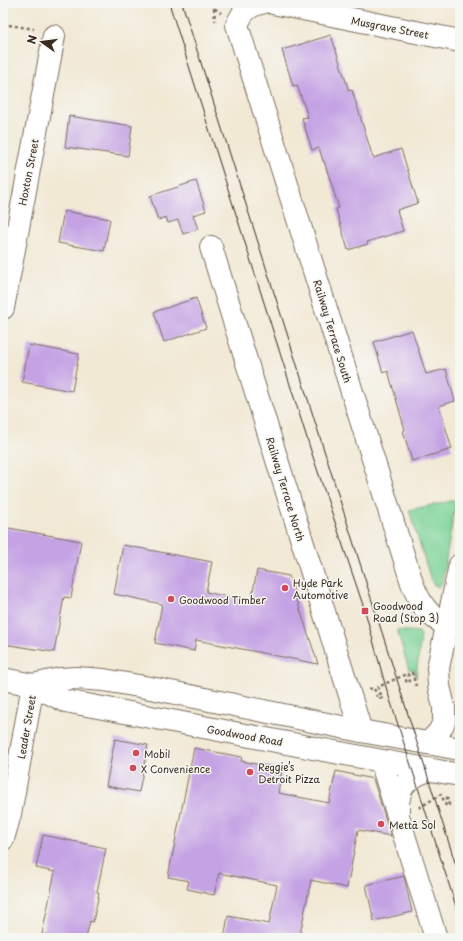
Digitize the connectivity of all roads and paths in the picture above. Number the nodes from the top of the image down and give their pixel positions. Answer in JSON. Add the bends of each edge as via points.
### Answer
{"nodes":[{"id":1,"x":261,"y":3,"type":"edge"},
{"id":2,"x":273,"y":3,"type":"edge"},
{"id":3,"x":3,"y":24,"type":"edge"},
{"id":4,"x":54,"y":36,"type":"joint"},
{"id":5,"x":460,"y":41,"type":"edge"},
{"id":6,"x":211,"y":247,"type":"dead end"},
{"id":7,"x":3,"y":308,"type":"edge"},
{"id":8,"x":460,"y":565,"type":"edge"},
{"id":9,"x":448,"y":625,"type":"junction"},
{"id":10,"x":3,"y":679,"type":"edge"},
{"id":11,"x":33,"y":684,"type":"junction"},
{"id":12,"x":417,"y":686,"type":"dead end"},
{"id":13,"x":370,"y":696,"type":"dead end"},
{"id":14,"x":460,"y":708,"type":"edge"},
{"id":15,"x":361,"y":731,"type":"junction"},
{"id":16,"x":428,"y":743,"type":"junction"},
{"id":17,"x":460,"y":749,"type":"edge"},
{"id":18,"x":381,"y":762,"type":"junction"},
{"id":19,"x":430,"y":770,"type":"junction"},
{"id":20,"x":457,"y":784,"type":"edge"},
{"id":21,"x":398,"y":816,"type":"junction"},
{"id":22,"x":3,"y":839,"type":"edge"},
{"id":23,"x":436,"y":938,"type":"edge"}],
"edges":[{"from":1,"to":9,"type":"street","name":"Railway Terrace South","via":[[249,7],[242,13],[237,25],[412,583],[430,615]]},
{"from":2,"to":5,"type":"street","name":"Musgrave Street"},
{"from":3,"to":4,"type":"path","via":[[45,31]]},
{"from":4,"to":7,"type":"street","name":"Hoxton Street"},
{"from":6,"to":15,"type":"street","name":"Railway Terrace North"},
{"from":8,"to":9,"type":"street"},
{"from":9,"to":14,"type":"street","via":[[450,672]]},
{"from":9,"to":16,"type":"street","via":[[438,668],[444,722],[439,732]]},
{"from":10,"to":11,"type":"street","name":"Goodwood Road"},
{"from":11,"to":15,"type":"street","name":"Goodwood Road","via":[[76,678],[104,680]]},
{"from":11,"to":18,"type":"street","name":"Goodwood Road","via":[[65,701]]},
{"from":11,"to":22,"type":"street","name":"Leader Street","via":[[10,814]]},
{"from":12,"to":13,"type":"path","via":[[412,673],[408,674],[410,681],[407,682],[404,676],[378,687],[382,698],[378,699],[374,688],[368,689]]},
{"from":15,"to":16,"type":"street","name":"Goodwood Road"},
{"from":16,"to":17,"type":"street","name":"Goodwood Road"},
{"from":18,"to":19,"type":"street","name":"Goodwood Road"},
{"from":18,"to":21,"type":"street"},
{"from":19,"to":20,"type":"street","name":"Goodwood Road"},
{"from":19,"to":21,"type":"street","via":[[414,776],[402,786]]},
{"from":20,"to":21,"type":"path","via":[[446,794],[449,805],[446,806],[441,794],[417,810],[414,803],[411,804],[413,811]]},
{"from":21,"to":23,"type":"street"}]}
